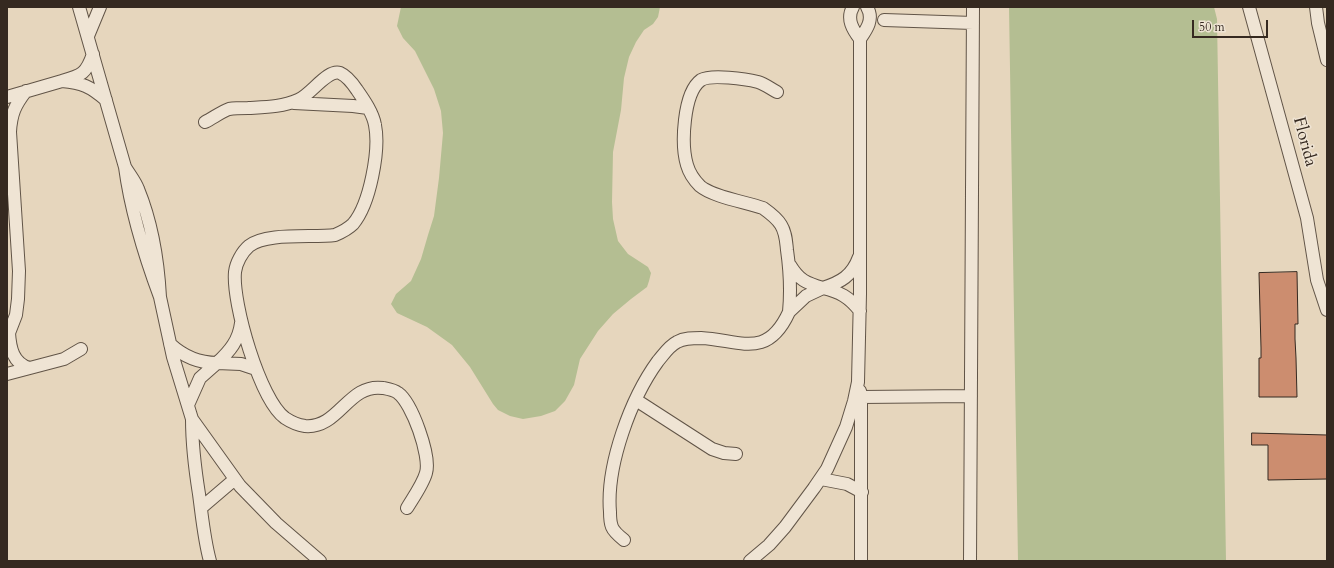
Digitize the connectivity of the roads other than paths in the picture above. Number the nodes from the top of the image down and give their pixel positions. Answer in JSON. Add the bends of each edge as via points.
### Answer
{"nodes":[{"id":1,"x":79,"y":7,"type":"edge"},
{"id":2,"x":100,"y":7,"type":"edge"},
{"id":3,"x":853,"y":7,"type":"edge"},
{"id":4,"x":973,"y":7,"type":"edge"},
{"id":5,"x":1249,"y":7,"type":"edge"},
{"id":6,"x":1316,"y":7,"type":"edge"},
{"id":7,"x":868,"y":8,"type":"edge"},
{"id":8,"x":884,"y":20,"type":"junction"},
{"id":9,"x":973,"y":23,"type":"junction"},
{"id":10,"x":864,"y":35,"type":"junction"},
{"id":11,"x":88,"y":36,"type":"junction"},
{"id":12,"x":93,"y":54,"type":"junction"},
{"id":13,"x":1327,"y":60,"type":"edge"},
{"id":14,"x":62,"y":81,"type":"junction"},
{"id":15,"x":26,"y":91,"type":"junction"},
{"id":16,"x":777,"y":92,"type":"dead end"},
{"id":17,"x":7,"y":97,"type":"edge"},
{"id":18,"x":106,"y":100,"type":"junction"},
{"id":19,"x":290,"y":103,"type":"junction"},
{"id":20,"x":368,"y":108,"type":"junction"},
{"id":21,"x":205,"y":122,"type":"dead end"},
{"id":22,"x":8,"y":130,"type":"edge"},
{"id":23,"x":860,"y":254,"type":"junction"},
{"id":24,"x":790,"y":265,"type":"junction"},
{"id":25,"x":823,"y":288,"type":"junction"},
{"id":26,"x":1327,"y":310,"type":"edge"},
{"id":27,"x":860,"y":311,"type":"junction"},
{"id":28,"x":789,"y":312,"type":"junction"},
{"id":29,"x":241,"y":319,"type":"junction"},
{"id":30,"x":8,"y":334,"type":"edge"},
{"id":31,"x":170,"y":344,"type":"junction"},
{"id":32,"x":81,"y":349,"type":"dead end"},
{"id":33,"x":217,"y":363,"type":"junction"},
{"id":34,"x":29,"y":368,"type":"junction"},
{"id":35,"x":256,"y":369,"type":"junction"},
{"id":36,"x":7,"y":374,"type":"edge"},
{"id":37,"x":971,"y":396,"type":"junction"},
{"id":38,"x":858,"y":399,"type":"junction"},
{"id":39,"x":636,"y":400,"type":"junction"},
{"id":40,"x":188,"y":405,"type":"junction"},
{"id":41,"x":192,"y":419,"type":"junction"},
{"id":42,"x":736,"y":454,"type":"dead end"},
{"id":43,"x":235,"y":479,"type":"junction"},
{"id":44,"x":820,"y":479,"type":"junction"},
{"id":45,"x":862,"y":492,"type":"junction"},
{"id":46,"x":201,"y":508,"type":"junction"},
{"id":47,"x":407,"y":508,"type":"dead end"},
{"id":48,"x":624,"y":540,"type":"dead end"},
{"id":49,"x":210,"y":561,"type":"edge"},
{"id":50,"x":320,"y":561,"type":"edge"},
{"id":51,"x":750,"y":561,"type":"edge"},
{"id":52,"x":861,"y":561,"type":"edge"},
{"id":53,"x":970,"y":561,"type":"edge"}],
"edges":[{"from":1,"to":11,"type":"street"},
{"from":2,"to":11,"type":"street"},
{"from":3,"to":10,"type":"street","via":[[851,25]]},
{"from":4,"to":9,"type":"street"},
{"from":5,"to":26,"type":"street","name":"Florida","via":[[1307,218],[1317,280]]},
{"from":6,"to":13,"type":"street"},
{"from":7,"to":8,"type":"street"},
{"from":7,"to":10,"type":"street","via":[[871,20]]},
{"from":8,"to":9,"type":"street"},
{"from":8,"to":10,"type":"street","via":[[875,24]]},
{"from":9,"to":37,"type":"street"},
{"from":10,"to":23,"type":"street"},
{"from":11,"to":12,"type":"street"},
{"from":12,"to":14,"type":"street","via":[[88,67],[82,73]]},
{"from":12,"to":18,"type":"street"},
{"from":14,"to":15,"type":"street"},
{"from":14,"to":18,"type":"street","via":[[80,83]]},
{"from":15,"to":17,"type":"street"},
{"from":15,"to":22,"type":"street","via":[[15,107]]},
{"from":16,"to":24,"type":"street","via":[[759,82],[723,77],[700,81],[695,86],[687,108],[684,126],[685,154],[690,173],[700,186],[709,192],[763,208],[776,219],[784,231]]},
{"from":18,"to":31,"type":"street","via":[[125,167],[137,227],[160,296]]},
{"from":19,"to":20,"type":"street"},
{"from":19,"to":20,"type":"street","via":[[307,96],[326,76],[335,72],[353,84]]},
{"from":19,"to":21,"type":"street","via":[[272,107],[230,109]]},
{"from":20,"to":29,"type":"street","via":[[375,124],[375,162],[365,204],[357,218],[348,228],[335,235],[267,238],[249,246],[238,260],[235,271],[235,293]]},
{"from":22,"to":30,"type":"street","via":[[19,278],[16,315]]},
{"from":23,"to":25,"type":"street","via":[[850,274],[836,284]]},
{"from":23,"to":27,"type":"street"},
{"from":24,"to":25,"type":"street","via":[[803,281]]},
{"from":24,"to":28,"type":"street"},
{"from":25,"to":27,"type":"street","via":[[849,299]]},
{"from":25,"to":28,"type":"street","via":[[806,296]]},
{"from":27,"to":38,"type":"street"},
{"from":28,"to":39,"type":"street","via":[[780,329],[760,342],[733,344],[696,338],[678,342],[668,349],[655,366]]},
{"from":29,"to":33,"type":"street","via":[[236,342]]},
{"from":29,"to":35,"type":"street"},
{"from":30,"to":34,"type":"street","via":[[13,353],[21,365]]},
{"from":31,"to":33,"type":"street","via":[[194,360]]},
{"from":31,"to":40,"type":"street"},
{"from":32,"to":34,"type":"street","via":[[64,359]]},
{"from":33,"to":35,"type":"street","via":[[241,364]]},
{"from":33,"to":40,"type":"street","via":[[200,378]]},
{"from":34,"to":36,"type":"street"},
{"from":35,"to":47,"type":"street","via":[[279,413],[285,419],[300,425],[314,426],[322,423],[357,394],[366,390],[383,388],[402,396],[414,417],[424,444],[427,465],[426,473]]},
{"from":37,"to":38,"type":"street"},
{"from":37,"to":53,"type":"street"},
{"from":38,"to":44,"type":"street","via":[[838,446]]},
{"from":38,"to":45,"type":"street"},
{"from":39,"to":42,"type":"street","via":[[712,449]]},
{"from":39,"to":48,"type":"street","via":[[618,450],[609,502],[611,525]]},
{"from":40,"to":41,"type":"street"},
{"from":41,"to":43,"type":"street"},
{"from":41,"to":46,"type":"street"},
{"from":43,"to":46,"type":"street"},
{"from":43,"to":50,"type":"street","via":[[276,524]]},
{"from":44,"to":45,"type":"street","via":[[847,484]]},
{"from":44,"to":51,"type":"street","via":[[785,527]]},
{"from":45,"to":52,"type":"street"},
{"from":46,"to":49,"type":"street"}]}
